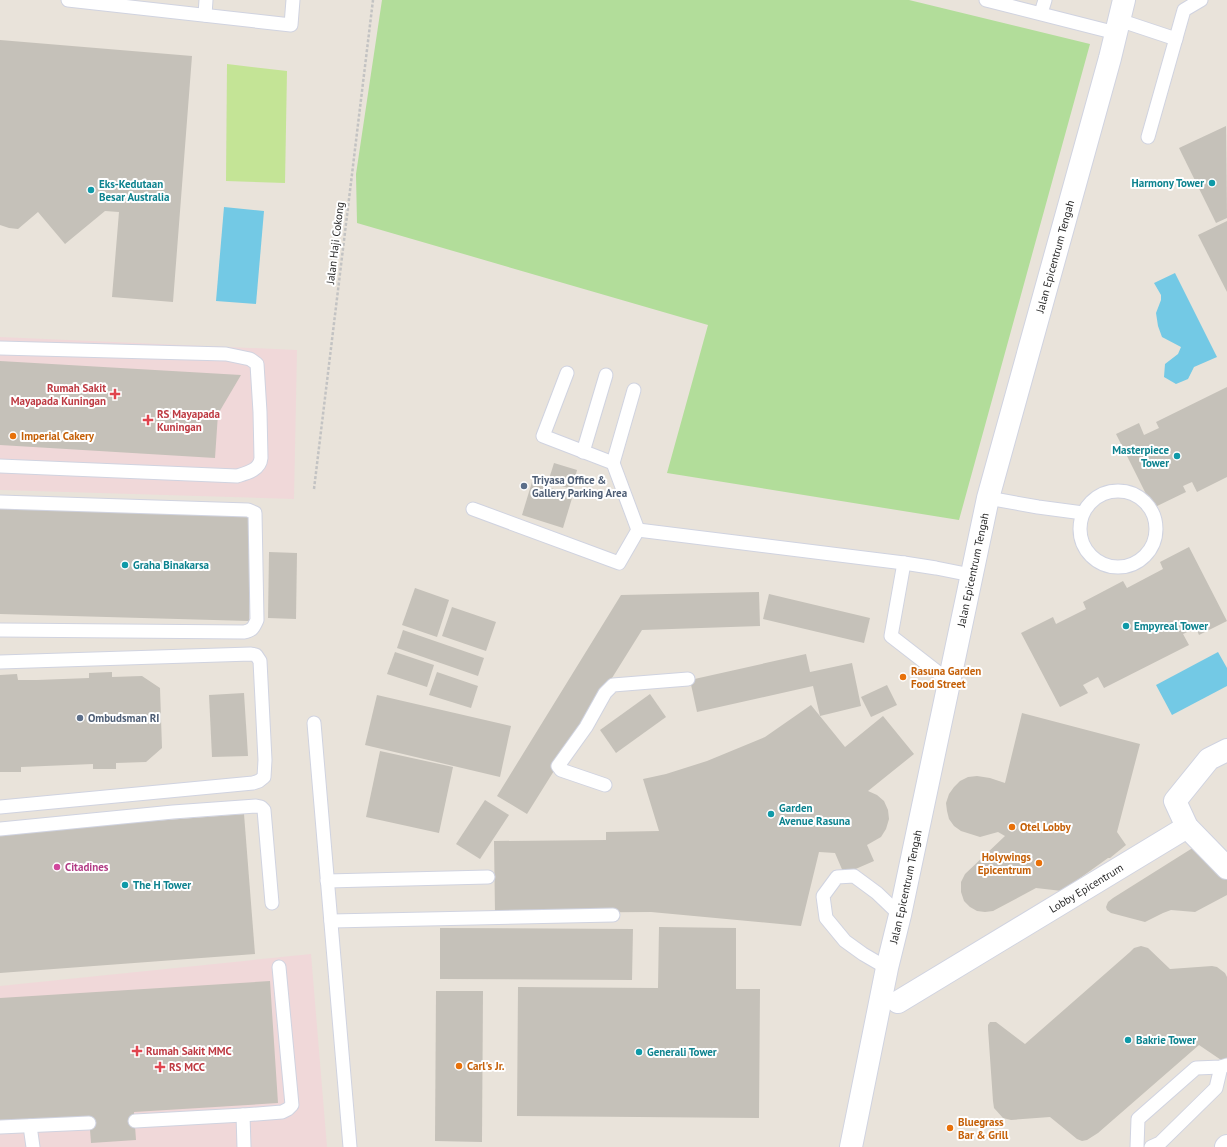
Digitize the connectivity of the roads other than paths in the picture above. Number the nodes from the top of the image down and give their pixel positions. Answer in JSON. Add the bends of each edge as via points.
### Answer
{"nodes":[{"id":1,"x":68,"y":0,"type":"edge"},
{"id":2,"x":206,"y":0,"type":"edge"},
{"id":3,"x":293,"y":0,"type":"edge"},
{"id":4,"x":986,"y":0,"type":"edge"},
{"id":5,"x":1046,"y":0,"type":"edge"},
{"id":6,"x":1201,"y":0,"type":"edge"},
{"id":7,"x":1041,"y":13,"type":"junction"},
{"id":8,"x":205,"y":15,"type":"junction"},
{"id":9,"x":1120,"y":18,"type":"edge"},
{"id":10,"x":1176,"y":39,"type":"junction"},
{"id":11,"x":1148,"y":137,"type":"dead end"},
{"id":12,"x":0,"y":348,"type":"edge"},
{"id":13,"x":567,"y":373,"type":"dead end"},
{"id":14,"x":606,"y":375,"type":"dead end"},
{"id":15,"x":634,"y":390,"type":"dead end"},
{"id":16,"x":584,"y":452,"type":"junction"},
{"id":17,"x":613,"y":463,"type":"junction"},
{"id":18,"x":0,"y":466,"type":"edge"},
{"id":19,"x":988,"y":498,"type":"junction"},
{"id":20,"x":0,"y":502,"type":"edge"},
{"id":21,"x":473,"y":509,"type":"dead end"},
{"id":22,"x":1083,"y":513,"type":"junction"},
{"id":23,"x":638,"y":530,"type":"junction"},
{"id":24,"x":904,"y":563,"type":"junction"},
{"id":25,"x":971,"y":575,"type":"junction"},
{"id":26,"x":0,"y":630,"type":"edge"},
{"id":27,"x":0,"y":662,"type":"edge"},
{"id":28,"x":688,"y":678,"type":"dead end"},
{"id":29,"x":949,"y":681,"type":"junction"},
{"id":30,"x":314,"y":723,"type":"dead end"},
{"id":31,"x":1227,"y":750,"type":"edge"},
{"id":32,"x":605,"y":785,"type":"dead end"},
{"id":33,"x":0,"y":807,"type":"edge"},
{"id":34,"x":1187,"y":828,"type":"junction"},
{"id":35,"x":0,"y":829,"type":"edge"},
{"id":36,"x":1227,"y":868,"type":"edge"},
{"id":37,"x":488,"y":876,"type":"dead end"},
{"id":38,"x":327,"y":881,"type":"junction"},
{"id":39,"x":272,"y":903,"type":"dead end"},
{"id":40,"x":900,"y":914,"type":"junction"},
{"id":41,"x":613,"y":915,"type":"dead end"},
{"id":42,"x":331,"y":921,"type":"junction"},
{"id":43,"x":279,"y":967,"type":"dead end"},
{"id":44,"x":887,"y":968,"type":"junction"},
{"id":45,"x":898,"y":1002,"type":"dead end"},
{"id":46,"x":1224,"y":1066,"type":"edge"},
{"id":47,"x":243,"y":1116,"type":"junction"},
{"id":48,"x":135,"y":1121,"type":"dead end"},
{"id":49,"x":90,"y":1123,"type":"dead end"},
{"id":50,"x":30,"y":1126,"type":"junction"},
{"id":51,"x":0,"y":1127,"type":"edge"},
{"id":52,"x":33,"y":1147,"type":"edge"},
{"id":53,"x":244,"y":1147,"type":"edge"},
{"id":54,"x":350,"y":1147,"type":"edge"},
{"id":55,"x":851,"y":1147,"type":"edge"},
{"id":56,"x":1137,"y":1147,"type":"edge"},
{"id":57,"x":1151,"y":1147,"type":"edge"}],
"edges":[{"from":1,"to":8,"type":"lane"},
{"from":2,"to":8,"type":"lane"},
{"from":3,"to":8,"type":"lane","via":[[291,25]]},
{"from":4,"to":7,"type":"lane"},
{"from":5,"to":7,"type":"lane"},
{"from":6,"to":10,"type":"lane","via":[[1184,10]]},
{"from":7,"to":9,"type":"lane"},
{"from":9,"to":10,"type":"lane"},
{"from":9,"to":19,"type":"street","name":"Jalan Epicentrum Tengah"},
{"from":10,"to":11,"type":"lane"},
{"from":12,"to":18,"type":"lane","via":[[226,354],[250,359],[257,364],[261,458],[259,465],[254,469],[237,476]]},
{"from":13,"to":16,"type":"lane","via":[[543,436]]},
{"from":14,"to":16,"type":"lane"},
{"from":15,"to":17,"type":"lane"},
{"from":16,"to":17,"type":"lane"},
{"from":17,"to":23,"type":"lane"},
{"from":19,"to":22,"type":"lane"},
{"from":19,"to":25,"type":"street","name":"Jalan Epicentrum Tengah"},
{"from":20,"to":26,"type":"lane","via":[[248,510],[255,513],[257,620],[250,631],[244,632]]},
{"from":21,"to":23,"type":"lane","via":[[619,563]]},
{"from":22,"to":22,"type":"lane","via":[[1091,502],[1101,495],[1125,492],[1136,496],[1146,504],[1156,526],[1149,550],[1142,559],[1118,567],[1105,565],[1094,559],[1080,538]]},
{"from":23,"to":24,"type":"lane"},
{"from":24,"to":25,"type":"lane"},
{"from":24,"to":29,"type":"lane","via":[[891,636]]},
{"from":25,"to":29,"type":"street","name":"Jalan Epicentrum Tengah"},
{"from":27,"to":33,"type":"lane","via":[[256,655],[260,661],[264,760],[264,777],[253,783]]},
{"from":28,"to":32,"type":"lane","via":[[614,685],[606,693],[558,766],[561,770]]},
{"from":29,"to":40,"type":"street","name":"Jalan Epicentrum Tengah"},
{"from":30,"to":38,"type":"lane"},
{"from":31,"to":34,"type":"street","via":[[1209,759],[1175,802]]},
{"from":34,"to":36,"type":"street"},
{"from":34,"to":45,"type":"street","name":"Lobby Epicentrum"},
{"from":35,"to":39,"type":"lane","via":[[173,812],[260,807],[264,810]]},
{"from":37,"to":38,"type":"lane"},
{"from":38,"to":42,"type":"lane"},
{"from":40,"to":44,"type":"street","name":"Jalan Epicentrum Tengah"},
{"from":40,"to":44,"type":"lane","via":[[854,876],[837,877],[823,896],[826,918],[845,941]]},
{"from":41,"to":42,"type":"lane"},
{"from":42,"to":54,"type":"lane"},
{"from":43,"to":47,"type":"lane","via":[[292,1105],[282,1112]]},
{"from":44,"to":55,"type":"street","name":"Jalan Epicentrum Tengah"},
{"from":46,"to":56,"type":"lane","via":[[1196,1068],[1138,1119]]},
{"from":46,"to":57,"type":"lane","via":[[1216,1088],[1160,1143]]},
{"from":47,"to":48,"type":"lane"},
{"from":47,"to":53,"type":"lane"},
{"from":49,"to":50,"type":"lane"},
{"from":50,"to":51,"type":"lane"},
{"from":50,"to":52,"type":"lane"}]}
